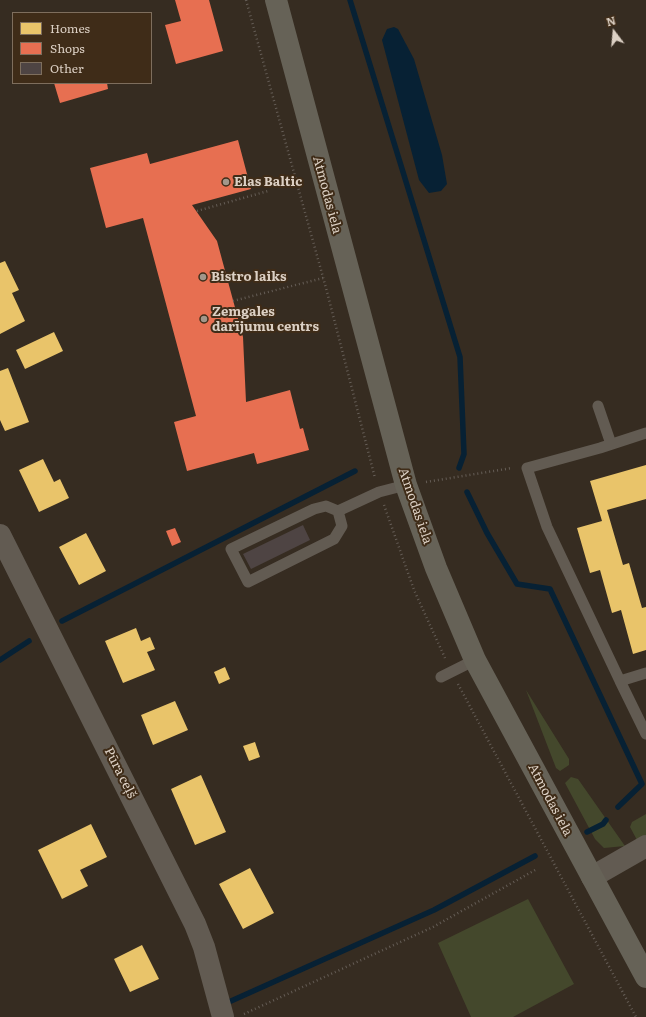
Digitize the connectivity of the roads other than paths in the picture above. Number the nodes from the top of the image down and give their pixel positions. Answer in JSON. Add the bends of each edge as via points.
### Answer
{"nodes":[{"id":1,"x":276,"y":0,"type":"edge"},
{"id":2,"x":598,"y":406,"type":"dead end"},
{"id":3,"x":646,"y":433,"type":"edge"},
{"id":4,"x":611,"y":444,"type":"junction"},
{"id":5,"x":406,"y":485,"type":"junction"},
{"id":6,"x":338,"y":511,"type":"junction"},
{"id":7,"x":0,"y":536,"type":"edge"},
{"id":8,"x":475,"y":660,"type":"junction"},
{"id":9,"x":646,"y":673,"type":"edge"},
{"id":10,"x":441,"y":677,"type":"dead end"},
{"id":11,"x":620,"y":681,"type":"junction"},
{"id":12,"x":646,"y":734,"type":"edge"},
{"id":13,"x":646,"y":846,"type":"edge"},
{"id":14,"x":592,"y":877,"type":"junction"},
{"id":15,"x":646,"y":977,"type":"edge"},
{"id":16,"x":223,"y":1017,"type":"edge"}],
"edges":[{"from":1,"to":5,"type":"main road","name":"Atmodas iela","via":[[324,187]]},
{"from":2,"to":4,"type":"lane"},
{"from":3,"to":4,"type":"lane"},
{"from":4,"to":11,"type":"lane","via":[[527,468],[547,527]]},
{"from":5,"to":6,"type":"lane","via":[[379,492]]},
{"from":5,"to":8,"type":"main road","name":"Atmodas iela","via":[[436,568]]},
{"from":6,"to":6,"type":"lane","via":[[326,506],[314,509],[231,549],[248,582],[334,539],[342,526]]},
{"from":7,"to":16,"type":"street","name":"Pūra ceļš","via":[[194,924],[204,947]]},
{"from":8,"to":10,"type":"lane"},
{"from":8,"to":14,"type":"main road","name":"Atmodas iela"},
{"from":9,"to":11,"type":"lane"},
{"from":11,"to":12,"type":"lane"},
{"from":13,"to":14,"type":"street"},
{"from":14,"to":15,"type":"main road","name":"Atmodas iela"}]}
